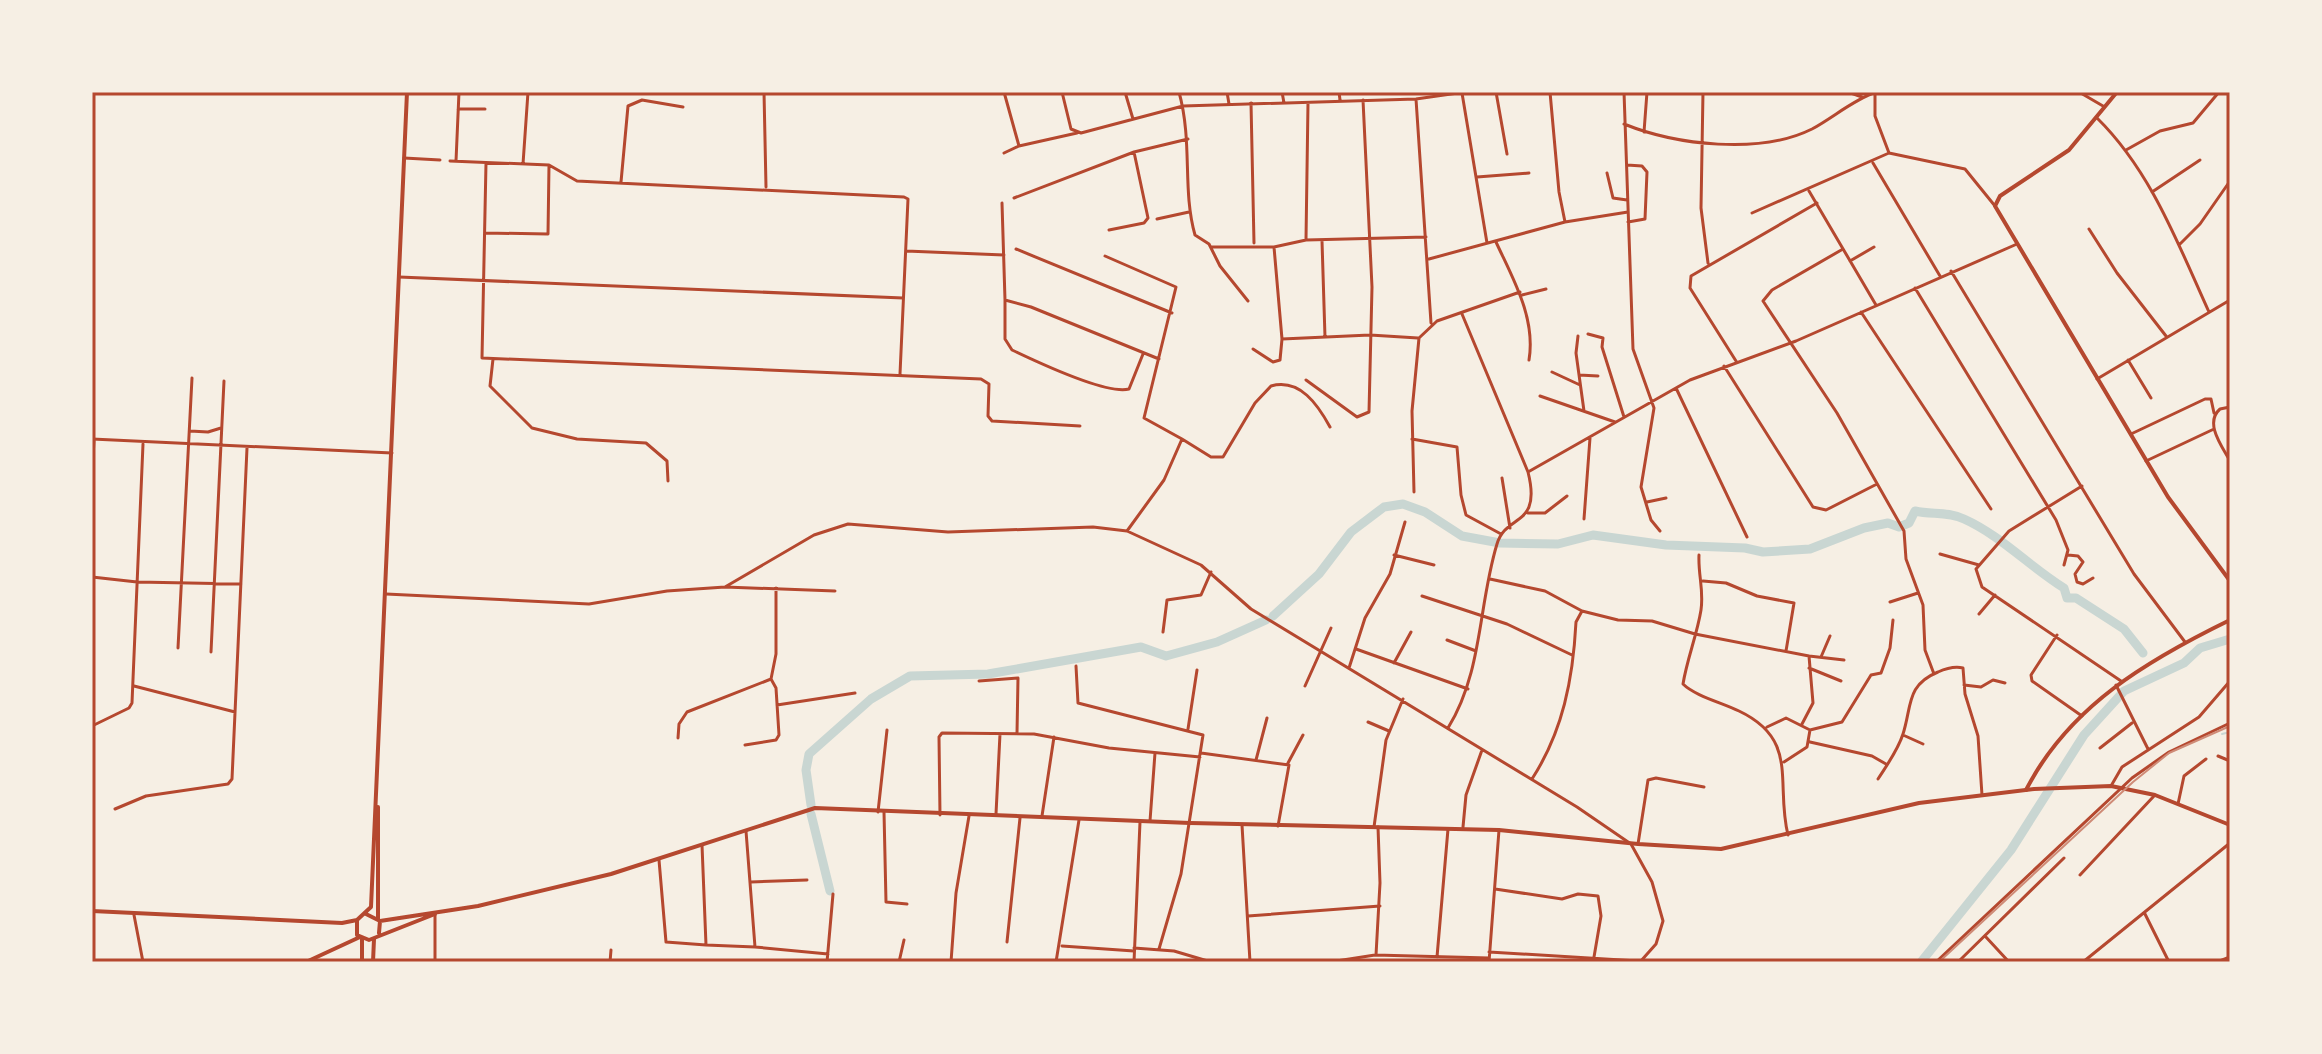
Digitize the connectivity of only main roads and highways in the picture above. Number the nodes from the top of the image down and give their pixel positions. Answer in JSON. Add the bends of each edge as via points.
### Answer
{"nodes":[{"id":1,"x":407,"y":92,"type":"edge"},
{"id":2,"x":2117,"y":92,"type":"edge"},
{"id":3,"x":2230,"y":581,"type":"edge"},
{"id":4,"x":2230,"y":620,"type":"edge"},
{"id":5,"x":2026,"y":790,"type":"junction"},
{"id":6,"x":378,"y":805,"type":"junction"},
{"id":7,"x":2230,"y":825,"type":"edge"},
{"id":8,"x":92,"y":911,"type":"edge"},
{"id":9,"x":366,"y":914,"type":"junction"},
{"id":10,"x":435,"y":914,"type":"junction"},
{"id":11,"x":357,"y":920,"type":"junction"},
{"id":12,"x":379,"y":920,"type":"junction"},
{"id":13,"x":376,"y":937,"type":"junction"},
{"id":14,"x":361,"y":938,"type":"junction"},
{"id":15,"x":306,"y":962,"type":"edge"},
{"id":16,"x":362,"y":962,"type":"edge"},
{"id":17,"x":373,"y":962,"type":"edge"}],
"edges":[{"from":1,"to":6,"type":"main road"},
{"from":2,"to":3,"type":"main road","via":[[2069,150],[2000,196],[1995,206],[2146,461]]},
{"from":4,"to":5,"type":"main road","via":[[2121,681],[2049,751]]},
{"from":5,"to":7,"type":"main road","via":[[2125,787]]},
{"from":5,"to":10,"type":"main road","via":[[1889,808],[1732,848],[1462,828],[807,809],[659,860]]},
{"from":6,"to":9,"type":"main road","via":[[372,901]]},
{"from":6,"to":12,"type":"main road"},
{"from":8,"to":11,"type":"main road"},
{"from":9,"to":11,"type":"main road"},
{"from":9,"to":12,"type":"main road"},
{"from":10,"to":12,"type":"main road"},
{"from":10,"to":13,"type":"main road"},
{"from":11,"to":14,"type":"main road"},
{"from":12,"to":13,"type":"main road"},
{"from":13,"to":14,"type":"main road"},
{"from":13,"to":17,"type":"main road"},
{"from":14,"to":15,"type":"main road"},
{"from":14,"to":16,"type":"main road"}]}
